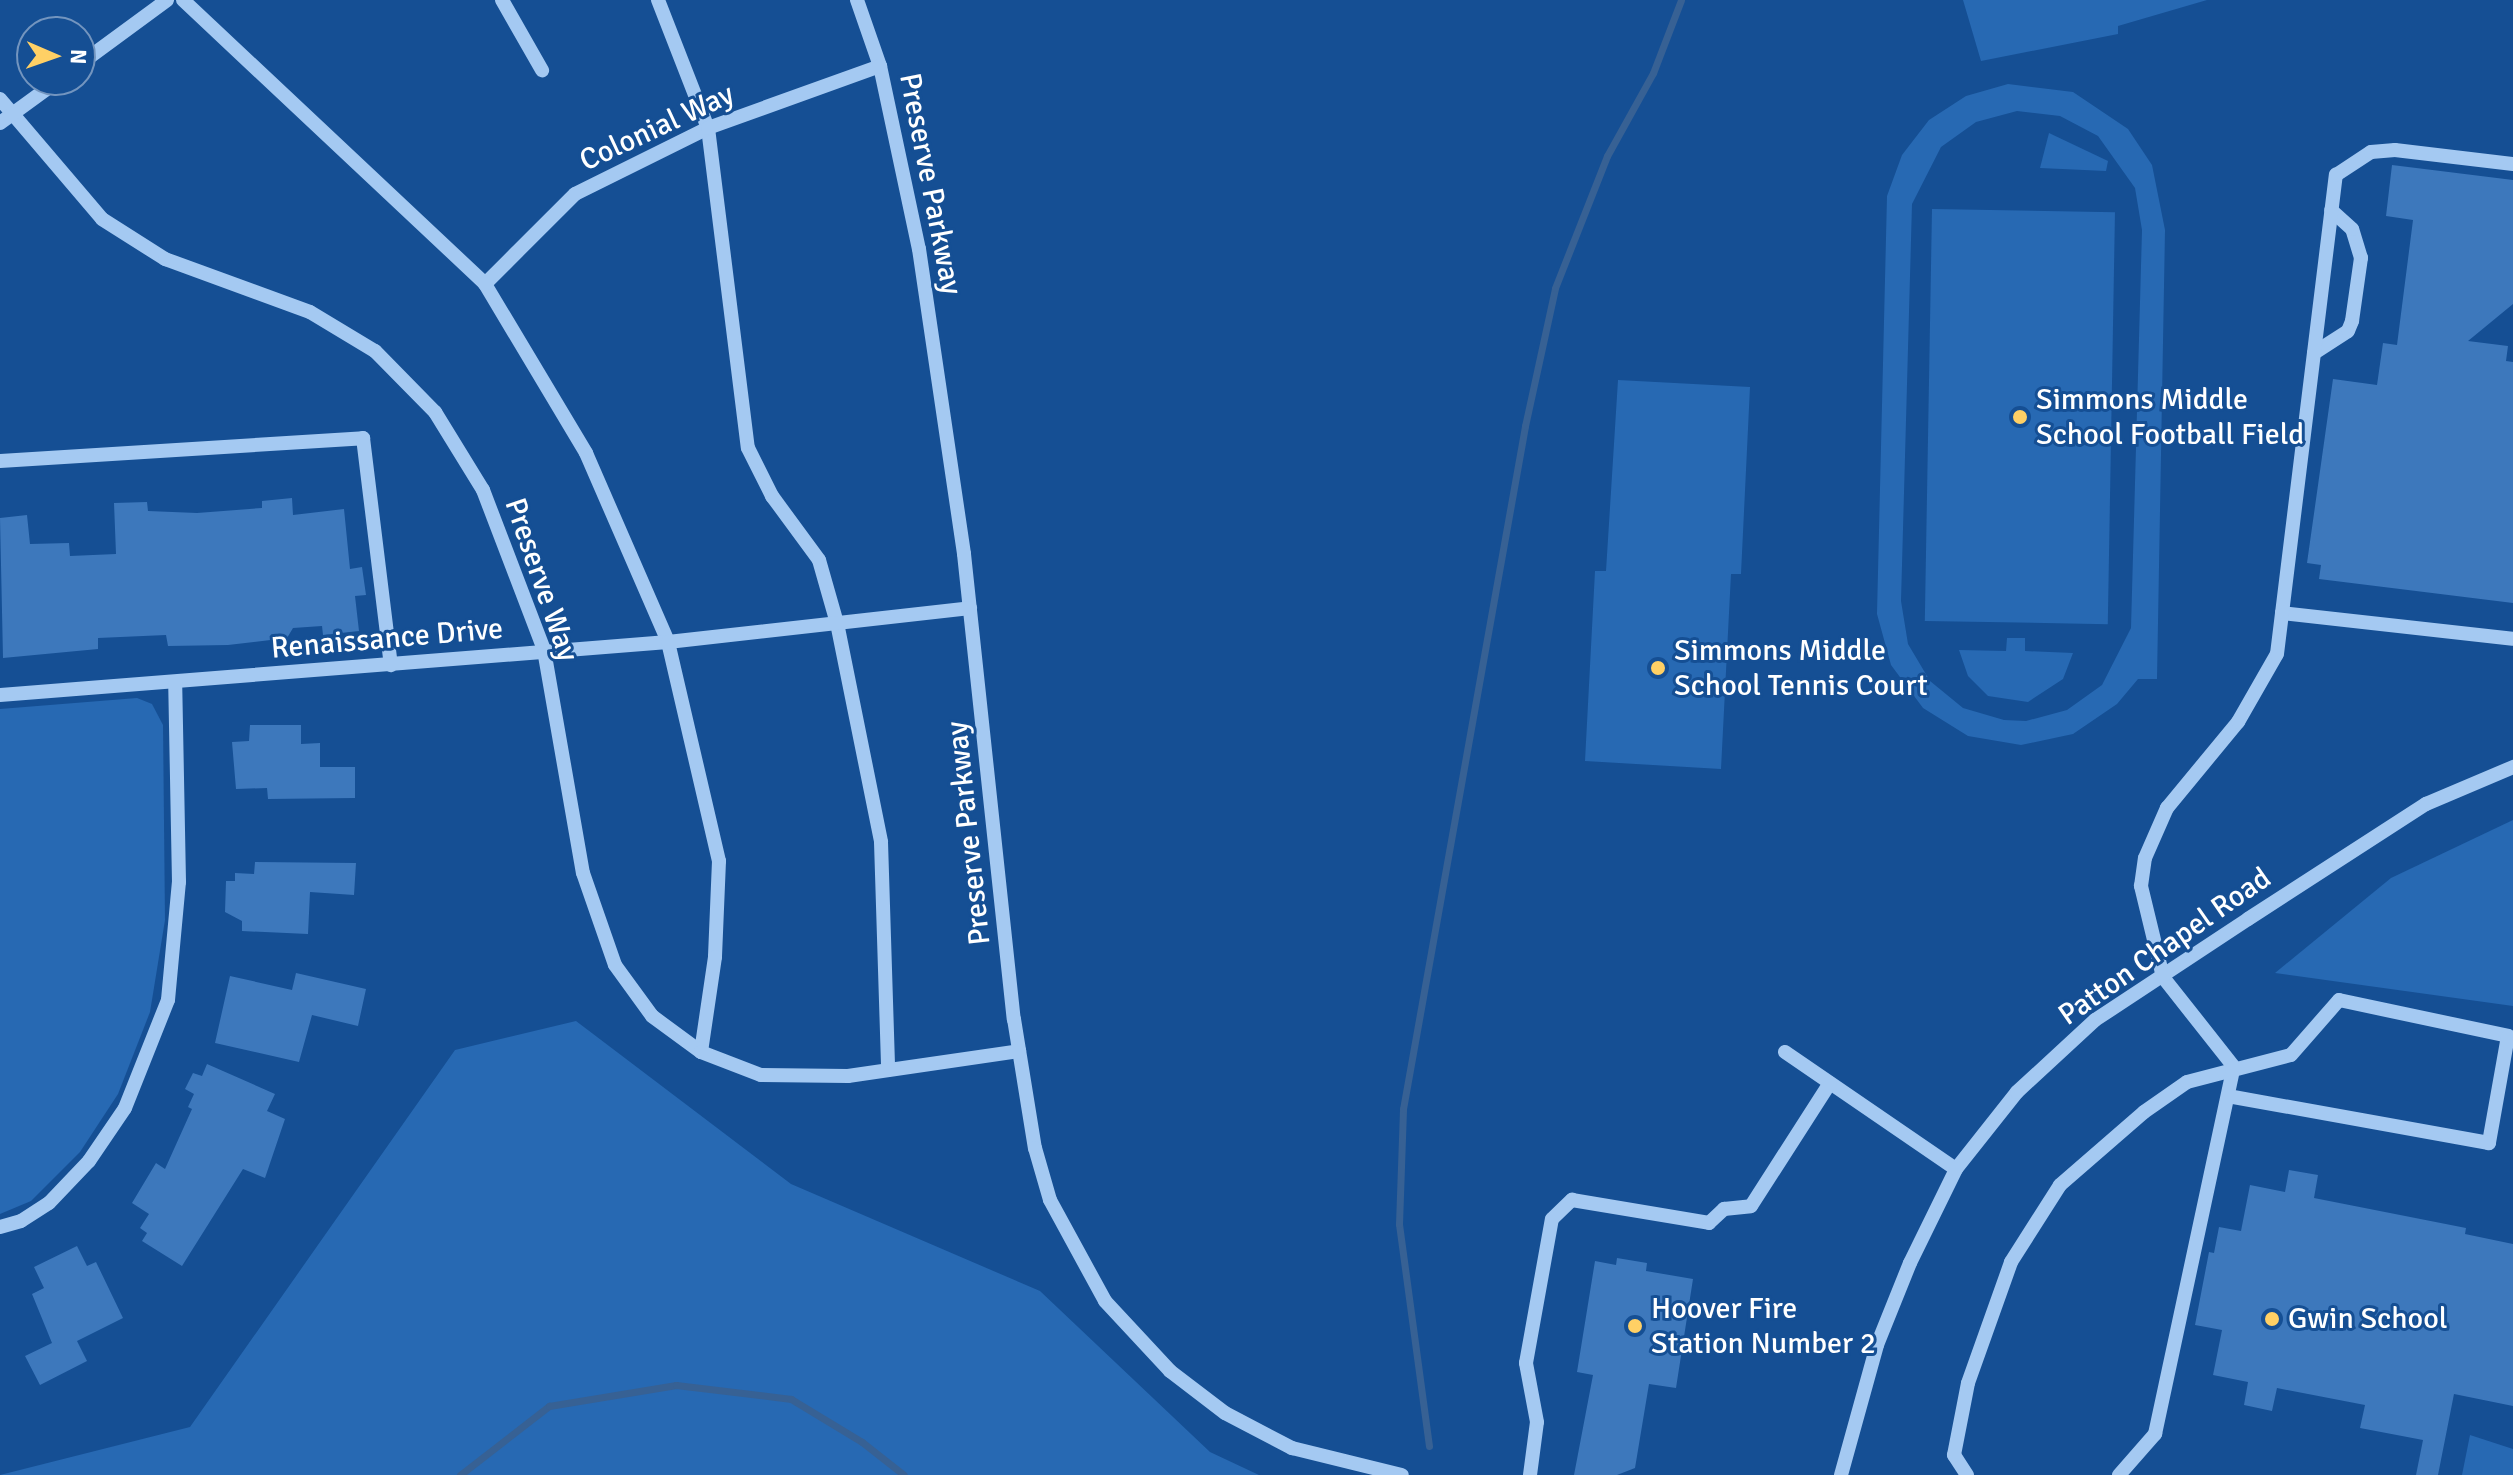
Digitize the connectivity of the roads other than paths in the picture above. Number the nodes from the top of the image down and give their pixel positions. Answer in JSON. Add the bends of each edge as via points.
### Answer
{"nodes":[{"id":1,"x":167,"y":0,"type":"edge"},
{"id":2,"x":183,"y":0,"type":"edge"},
{"id":3,"x":502,"y":0,"type":"edge"},
{"id":4,"x":658,"y":0,"type":"edge"},
{"id":5,"x":857,"y":0,"type":"edge"},
{"id":6,"x":96,"y":52,"type":"edge"},
{"id":7,"x":880,"y":66,"type":"junction"},
{"id":8,"x":542,"y":70,"type":"dead end"},
{"id":9,"x":37,"y":96,"type":"edge"},
{"id":10,"x":0,"y":99,"type":"edge"},
{"id":11,"x":6,"y":119,"type":"edge"},
{"id":12,"x":708,"y":128,"type":"junction"},
{"id":13,"x":2513,"y":164,"type":"edge"},
{"id":14,"x":2331,"y":210,"type":"junction"},
{"id":15,"x":485,"y":284,"type":"junction"},
{"id":16,"x":2314,"y":353,"type":"junction"},
{"id":17,"x":0,"y":461,"type":"edge"},
{"id":18,"x":970,"y":608,"type":"junction"},
{"id":19,"x":2282,"y":613,"type":"junction"},
{"id":20,"x":837,"y":623,"type":"junction"},
{"id":21,"x":2513,"y":639,"type":"edge"},
{"id":22,"x":668,"y":642,"type":"junction"},
{"id":23,"x":544,"y":650,"type":"junction"},
{"id":24,"x":391,"y":665,"type":"junction"},
{"id":25,"x":175,"y":682,"type":"junction"},
{"id":26,"x":0,"y":695,"type":"edge"},
{"id":27,"x":2513,"y":767,"type":"edge"},
{"id":28,"x":2163,"y":977,"type":"junction"},
{"id":29,"x":1019,"y":1051,"type":"junction"},
{"id":30,"x":701,"y":1052,"type":"junction"},
{"id":31,"x":1785,"y":1052,"type":"dead end"},
{"id":32,"x":2234,"y":1067,"type":"junction"},
{"id":33,"x":888,"y":1070,"type":"junction"},
{"id":34,"x":1830,"y":1083,"type":"junction"},
{"id":35,"x":2229,"y":1096,"type":"junction"},
{"id":36,"x":1956,"y":1169,"type":"junction"},
{"id":37,"x":0,"y":1227,"type":"edge"},
{"id":38,"x":1402,"y":1475,"type":"edge"},
{"id":39,"x":1530,"y":1475,"type":"edge"},
{"id":40,"x":1841,"y":1475,"type":"edge"},
{"id":41,"x":1967,"y":1475,"type":"edge"},
{"id":42,"x":2119,"y":1475,"type":"edge"}],
"edges":[{"from":1,"to":6,"type":"street"},
{"from":2,"to":15,"type":"street"},
{"from":3,"to":8,"type":"street"},
{"from":4,"to":12,"type":"street"},
{"from":5,"to":7,"type":"street","name":"Preserve Parkway"},
{"from":7,"to":12,"type":"street","name":"Colonial Way"},
{"from":7,"to":18,"type":"street","name":"Preserve Parkway","via":[[919,249]]},
{"from":9,"to":11,"type":"street"},
{"from":10,"to":11,"type":"street","name":"Preserve Way"},
{"from":11,"to":23,"type":"street","name":"Preserve Way","via":[[102,219],[165,259],[310,312],[375,351],[435,412],[483,490]]},
{"from":12,"to":15,"type":"street","name":"Colonial Way","via":[[575,194]]},
{"from":12,"to":20,"type":"street","via":[[748,448],[772,496],[819,560]]},
{"from":13,"to":14,"type":"street","via":[[2395,150],[2371,152],[2336,175]]},
{"from":14,"to":16,"type":"street"},
{"from":14,"to":16,"type":"street","via":[[2352,229],[2361,258],[2348,331]]},
{"from":15,"to":22,"type":"street","via":[[586,453]]},
{"from":16,"to":19,"type":"street"},
{"from":17,"to":24,"type":"street","via":[[363,438]]},
{"from":18,"to":20,"type":"street","name":"Renaissance Drive"},
{"from":18,"to":29,"type":"street","name":"Preserve Parkway"},
{"from":19,"to":21,"type":"street"},
{"from":19,"to":28,"type":"street","via":[[2277,654],[2261,685],[2238,722],[2167,808],[2145,858],[2141,886]]},
{"from":20,"to":22,"type":"street","name":"Renaissance Drive"},
{"from":20,"to":33,"type":"street","via":[[881,842]]},
{"from":22,"to":23,"type":"street","name":"Renaissance Drive"},
{"from":22,"to":30,"type":"street","via":[[719,861],[715,957]]},
{"from":23,"to":24,"type":"street","name":"Renaissance Drive"},
{"from":23,"to":30,"type":"street","name":"Preserve Way","via":[[583,873],[615,965],[652,1016]]},
{"from":24,"to":25,"type":"street","name":"Renaissance Drive"},
{"from":25,"to":26,"type":"street","name":"Renaissance Drive"},
{"from":25,"to":37,"type":"street","via":[[179,882],[168,1000],[125,1108],[89,1161],[49,1203]]},
{"from":27,"to":28,"type":"street","name":"Patton Chapel Road","via":[[2426,804]]},
{"from":28,"to":32,"type":"street"},
{"from":28,"to":36,"type":"street","name":"Patton Chapel Road","via":[[2095,1020],[2017,1092]]},
{"from":29,"to":33,"type":"street","name":"Preserve Way"},
{"from":29,"to":38,"type":"street","name":"Preserve Parkway","via":[[1035,1148],[1050,1200],[1105,1301],[1134,1336],[1225,1413],[1265,1434],[1340,1464]]},
{"from":30,"to":33,"type":"street","name":"Preserve Way","via":[[761,1075],[848,1076]]},
{"from":31,"to":34,"type":"street"},
{"from":32,"to":35,"type":"street"},
{"from":32,"to":35,"type":"street","via":[[2291,1055],[2339,1000],[2508,1036],[2489,1143]]},
{"from":32,"to":41,"type":"street","via":[[2187,1082],[2060,1185],[2011,1262],[1968,1383],[1954,1455]]},
{"from":34,"to":36,"type":"street"},
{"from":34,"to":39,"type":"street","via":[[1751,1206],[1724,1209],[1709,1223],[1572,1200],[1552,1219],[1526,1363],[1537,1422]]},
{"from":35,"to":42,"type":"street","via":[[2155,1434]]},
{"from":36,"to":40,"type":"street","name":"Patton Chapel Road","via":[[1877,1345]]}]}
